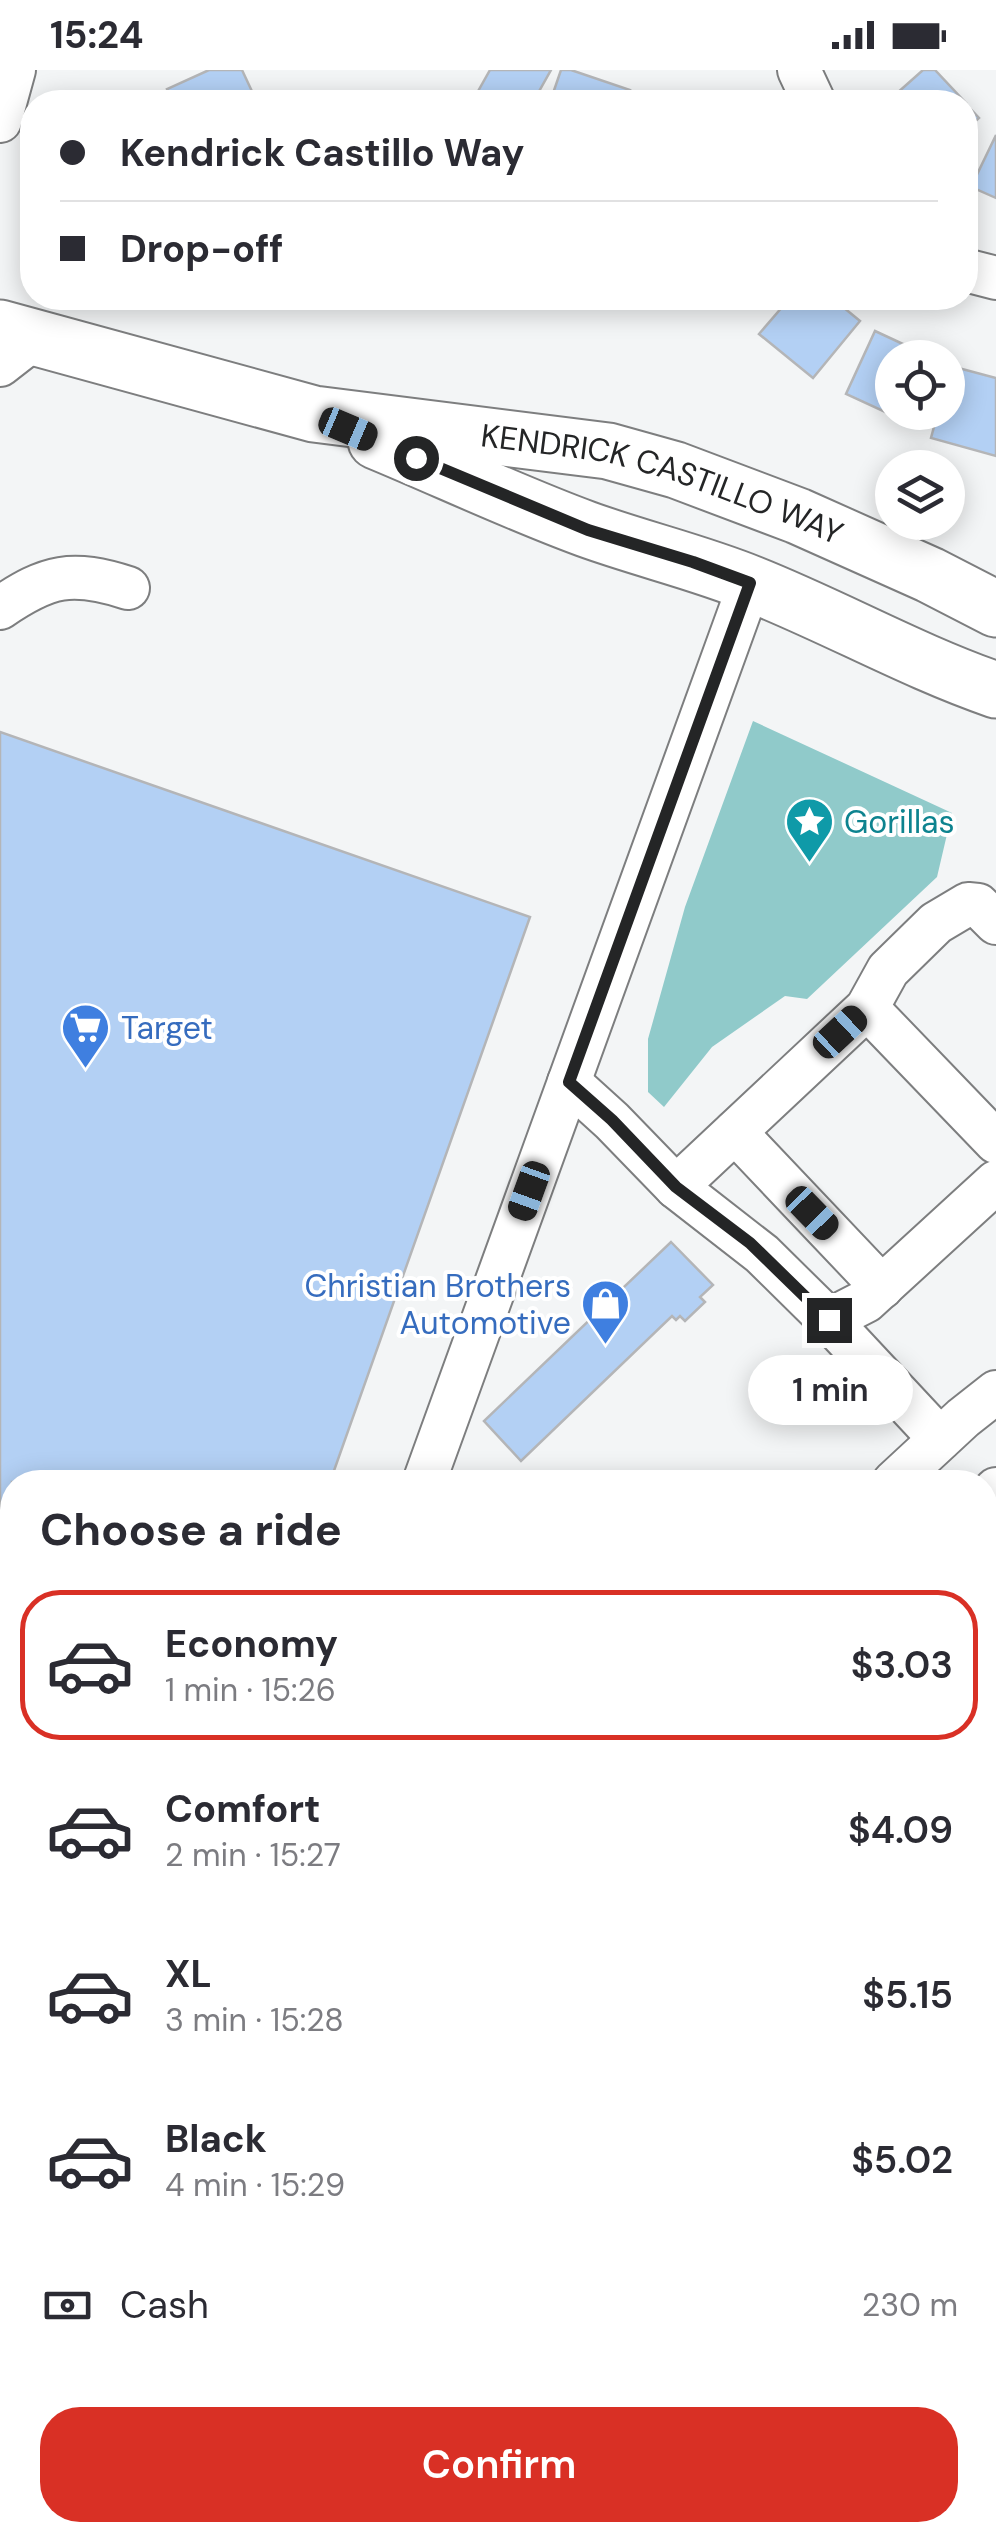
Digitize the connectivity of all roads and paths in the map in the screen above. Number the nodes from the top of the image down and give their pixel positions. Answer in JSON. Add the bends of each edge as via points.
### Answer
{"nodes":[{"id":1,"x":14,"y":70,"type":"edge"},
{"id":2,"x":0,"y":121,"type":"edge"},
{"id":3,"x":12,"y":344,"type":"edge"},
{"id":4,"x":314,"y":414,"type":"junction"},
{"id":5,"x":750,"y":583,"type":"junction"},
{"id":6,"x":128,"y":588,"type":"dead end"},
{"id":7,"x":0,"y":608,"type":"edge"},
{"id":8,"x":996,"y":609,"type":"edge"},
{"id":9,"x":996,"y":690,"type":"edge"},
{"id":10,"x":996,"y":924,"type":"edge"},
{"id":11,"x":867,"y":1008,"type":"junction"},
{"id":12,"x":569,"y":1082,"type":"junction"},
{"id":13,"x":735,"y":1132,"type":"junction"},
{"id":14,"x":996,"y":1142,"type":"edge"},
{"id":15,"x":996,"y":1182,"type":"edge"},
{"id":16,"x":676,"y":1187,"type":"junction"},
{"id":17,"x":882,"y":1287,"type":"junction"},
{"id":18,"x":829,"y":1320,"type":"junction"},
{"id":19,"x":996,"y":1392,"type":"edge"},
{"id":20,"x":996,"y":1411,"type":"edge"},
{"id":21,"x":940,"y":1439,"type":"junction"},
{"id":22,"x":428,"y":1470,"type":"edge"},
{"id":23,"x":907,"y":1470,"type":"edge"},
{"id":24,"x":946,"y":1470,"type":"edge"}],
"edges":[{"from":1,"to":2,"type":"street"},
{"from":3,"to":4,"type":"main road","name":"KENDRICK CASTILLO WAY"},
{"from":4,"to":5,"type":"main road","name":"KENDRICK CASTILLO WAY","via":[[588,530]]},
{"from":4,"to":8,"type":"main road","name":"KENDRICK CASTILLO WAY","via":[[608,451],[676,470],[856,540]]},
{"from":5,"to":9,"type":"main road","name":"KENDRICK CASTILLO WAY"},
{"from":5,"to":12,"type":"street"},
{"from":6,"to":7,"type":"street","via":[[63,578]]},
{"from":10,"to":11,"type":"street","via":[[968,904],[936,923],[888,970]]},
{"from":11,"to":13,"type":"street"},
{"from":11,"to":14,"type":"street"},
{"from":12,"to":16,"type":"street"},
{"from":12,"to":22,"type":"street"},
{"from":13,"to":16,"type":"street"},
{"from":13,"to":17,"type":"street"},
{"from":15,"to":17,"type":"street"},
{"from":16,"to":18,"type":"street","via":[[750,1243]]},
{"from":17,"to":18,"type":"street"},
{"from":18,"to":21,"type":"street"},
{"from":19,"to":21,"type":"street"},
{"from":20,"to":24,"type":"street"},
{"from":21,"to":23,"type":"street"}]}
